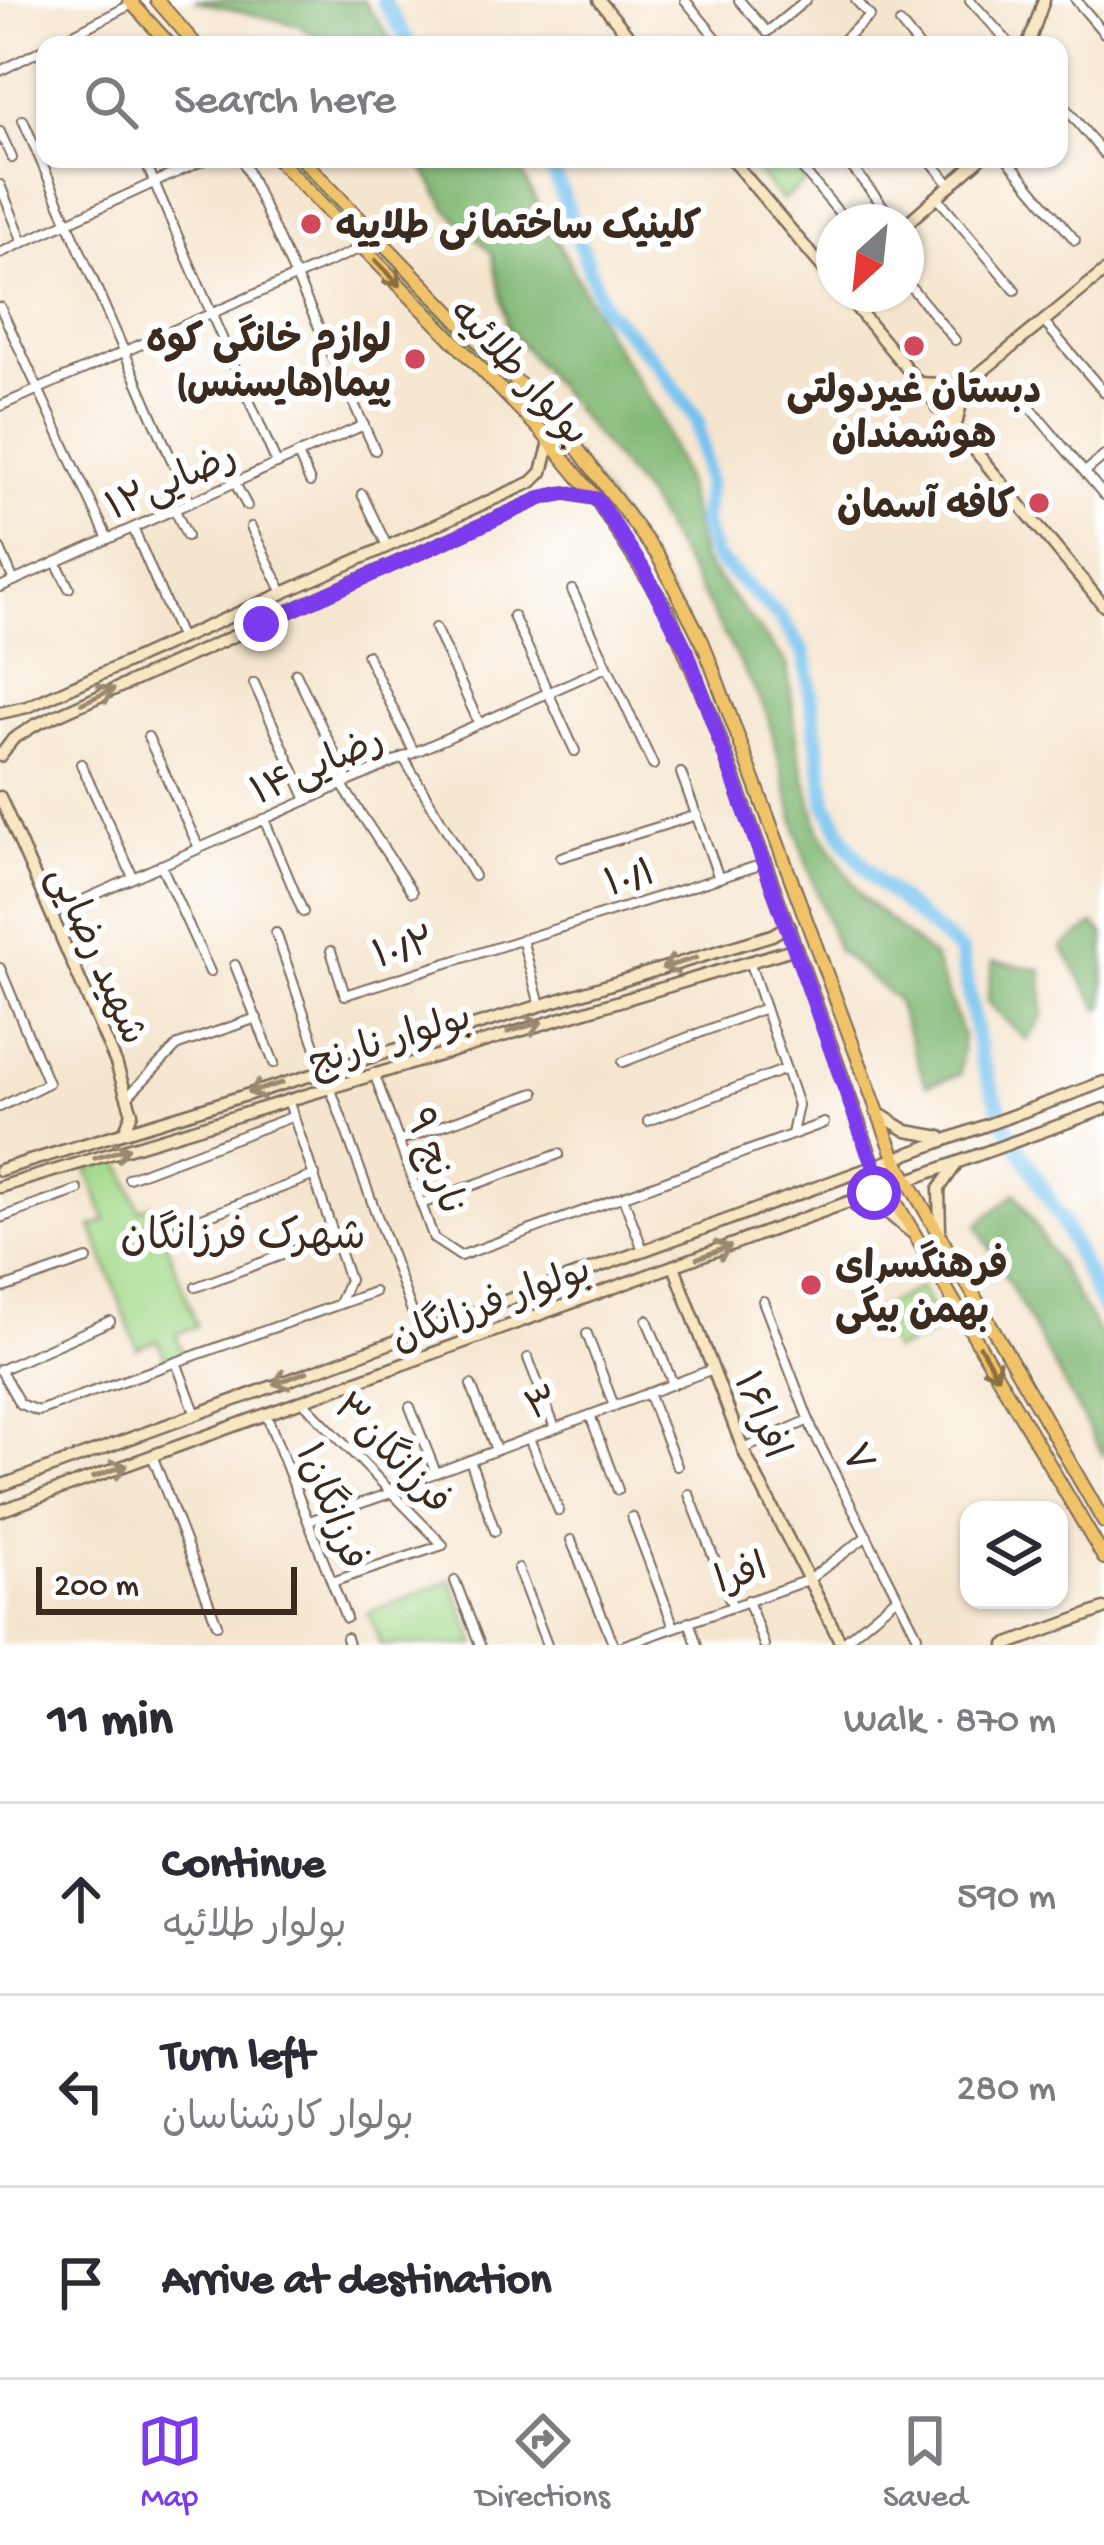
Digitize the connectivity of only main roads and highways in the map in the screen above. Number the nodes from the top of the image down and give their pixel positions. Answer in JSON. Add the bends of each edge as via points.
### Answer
{"nodes":[{"id":1,"x":157,"y":0,"type":"edge"},
{"id":2,"x":620,"y":0,"type":"edge"},
{"id":3,"x":1044,"y":0,"type":"edge"},
{"id":4,"x":130,"y":2,"type":"edge"},
{"id":5,"x":603,"y":5,"type":"edge"},
{"id":6,"x":162,"y":36,"type":"edge"},
{"id":7,"x":188,"y":36,"type":"edge"},
{"id":8,"x":629,"y":36,"type":"edge"},
{"id":9,"x":1031,"y":36,"type":"edge"},
{"id":10,"x":287,"y":168,"type":"edge"},
{"id":11,"x":311,"y":168,"type":"edge"},
{"id":12,"x":739,"y":168,"type":"edge"},
{"id":13,"x":971,"y":168,"type":"edge"},
{"id":14,"x":924,"y":209,"type":"edge"},
{"id":15,"x":816,"y":260,"type":"edge"},
{"id":16,"x":1104,"y":272,"type":"edge"},
{"id":17,"x":859,"y":312,"type":"edge"},
{"id":18,"x":917,"y":383,"type":"junction"},
{"id":19,"x":965,"y":385,"type":"junction"},
{"id":20,"x":938,"y":408,"type":"junction"},
{"id":21,"x":955,"y":430,"type":"junction"},
{"id":22,"x":550,"y":442,"type":"junction"},
{"id":23,"x":532,"y":481,"type":"junction"},
{"id":24,"x":545,"y":497,"type":"junction"},
{"id":25,"x":597,"y":499,"type":"junction"},
{"id":26,"x":1104,"y":606,"type":"edge"},
{"id":27,"x":27,"y":707,"type":"junction"},
{"id":28,"x":730,"y":712,"type":"junction"},
{"id":29,"x":0,"y":713,"type":"edge"},
{"id":30,"x":712,"y":717,"type":"junction"},
{"id":31,"x":35,"y":724,"type":"junction"},
{"id":32,"x":13,"y":739,"type":"junction"},
{"id":33,"x":0,"y":756,"type":"edge"},
{"id":34,"x":0,"y":797,"type":"edge"},
{"id":35,"x":0,"y":824,"type":"edge"},
{"id":36,"x":16,"y":837,"type":"junction"},
{"id":37,"x":789,"y":925,"type":"junction"},
{"id":38,"x":772,"y":935,"type":"junction"},
{"id":39,"x":796,"y":948,"type":"junction"},
{"id":40,"x":778,"y":950,"type":"junction"},
{"id":41,"x":444,"y":1034,"type":"junction"},
{"id":42,"x":448,"y":1050,"type":"junction"},
{"id":43,"x":1104,"y":1082,"type":"edge"},
{"id":44,"x":1104,"y":1109,"type":"edge"},
{"id":45,"x":878,"y":1118,"type":"junction"},
{"id":46,"x":125,"y":1130,"type":"junction"},
{"id":47,"x":861,"y":1132,"type":"junction"},
{"id":48,"x":950,"y":1137,"type":"junction"},
{"id":49,"x":930,"y":1145,"type":"junction"},
{"id":50,"x":895,"y":1158,"type":"junction"},
{"id":51,"x":958,"y":1162,"type":"junction"},
{"id":52,"x":874,"y":1165,"type":"junction"},
{"id":53,"x":941,"y":1168,"type":"junction"},
{"id":54,"x":0,"y":1170,"type":"edge"},
{"id":55,"x":848,"y":1175,"type":"junction"},
{"id":56,"x":907,"y":1181,"type":"junction"},
{"id":57,"x":0,"y":1187,"type":"edge"},
{"id":58,"x":886,"y":1189,"type":"junction"},
{"id":59,"x":859,"y":1198,"type":"junction"},
{"id":60,"x":922,"y":1206,"type":"junction"},
{"id":61,"x":833,"y":1208,"type":"junction"},
{"id":62,"x":902,"y":1214,"type":"junction"},
{"id":63,"x":940,"y":1235,"type":"junction"},
{"id":64,"x":917,"y":1238,"type":"junction"},
{"id":65,"x":674,"y":1266,"type":"junction"},
{"id":66,"x":530,"y":1292,"type":"junction"},
{"id":67,"x":540,"y":1315,"type":"junction"},
{"id":68,"x":1,"y":1484,"type":"edge"},
{"id":69,"x":0,"y":1510,"type":"edge"},
{"id":70,"x":1102,"y":1518,"type":"edge"},
{"id":71,"x":1084,"y":1523,"type":"junction"},
{"id":72,"x":1104,"y":1558,"type":"edge"},
{"id":73,"x":1104,"y":1609,"type":"edge"},
{"id":74,"x":842,"y":1644,"type":"edge"},
{"id":75,"x":1006,"y":1645,"type":"edge"}],
"edges":[{"from":1,"to":7,"type":"main road"},
{"from":2,"to":5,"type":"main road"},
{"from":3,"to":9,"type":"main road"},
{"from":4,"to":6,"type":"main road"},
{"from":5,"to":8,"type":"main road"},
{"from":10,"to":22,"type":"main road","name":"بولوار طلائیه","one_way":true},
{"from":11,"to":28,"type":"main road","name":"بولوار طلائیه","via":[[611,486],[684,604]]},
{"from":12,"to":15,"type":"main road"},
{"from":13,"to":14,"type":"main road"},
{"from":16,"to":19,"type":"main road"},
{"from":17,"to":18,"type":"main road"},
{"from":18,"to":19,"type":"main road"},
{"from":18,"to":20,"type":"main road"},
{"from":19,"to":20,"type":"main road"},
{"from":19,"to":21,"type":"main road"},
{"from":20,"to":21,"type":"main road"},
{"from":21,"to":26,"type":"main road"},
{"from":22,"to":23,"type":"main road"},
{"from":22,"to":25,"type":"main road","name":"بولوار طلائیه"},
{"from":23,"to":24,"type":"main road","via":[[543,481]]},
{"from":23,"to":27,"type":"main road"},
{"from":24,"to":25,"type":"main road"},
{"from":31,"to":24,"type":"main road","one_way":true},
{"from":25,"to":30,"type":"main road","name":"بولوار طلائیه","via":[[668,611]]},
{"from":27,"to":29,"type":"main road"},
{"from":27,"to":31,"type":"main road","via":[[23,719]]},
{"from":28,"to":30,"type":"main road"},
{"from":28,"to":45,"type":"main road","name":"بولوار طلائیه"},
{"from":29,"to":32,"type":"main road","via":[[13,724]]},
{"from":30,"to":37,"type":"main road","name":"بولوار طلائیه"},
{"from":31,"to":32,"type":"main road"},
{"from":32,"to":33,"type":"main road"},
{"from":34,"to":36,"type":"main road","name":"شهید رضایی"},
{"from":35,"to":36,"type":"main road","name":"شهید رضایی"},
{"from":36,"to":46,"type":"main road","name":"شهید رضایی","via":[[128,1097]]},
{"from":37,"to":38,"type":"main road","name":"بولوار نارنج"},
{"from":37,"to":39,"type":"main road","name":"بولوار طلائیه"},
{"from":38,"to":40,"type":"main road"},
{"from":38,"to":41,"type":"main road","name":"بولوار نارنج","one_way":true},
{"from":39,"to":40,"type":"main road","name":"بولوار نارنج"},
{"from":39,"to":47,"type":"main road","name":"بولوار طلائیه"},
{"from":42,"to":40,"type":"main road","name":"بولوار نارنج","one_way":true},
{"from":41,"to":42,"type":"main road"},
{"from":41,"to":46,"type":"main road","name":"بولوار نارنج","one_way":true},
{"from":57,"to":42,"type":"main road","name":"بولوار نارنج","one_way":true},
{"from":43,"to":48,"type":"main road","name":"بولوار فرزانگان"},
{"from":44,"to":51,"type":"main road","name":"بولوار فرزانگان"},
{"from":45,"to":47,"type":"main road","via":[[874,1137]]},
{"from":45,"to":48,"type":"main road"},
{"from":45,"to":50,"type":"main road","name":"بولوار طلائیه"},
{"from":46,"to":54,"type":"main road","name":"بولوار نارنج"},
{"from":47,"to":52,"type":"main road","name":"بولوار طلائیه"},
{"from":48,"to":49,"type":"main road","name":"بولوار فرزانگان"},
{"from":49,"to":50,"type":"main road","name":"بولوار فرزانگان"},
{"from":49,"to":53,"type":"main road","via":[[926,1157]]},
{"from":50,"to":52,"type":"main road","name":"بولوار فرزانگان"},
{"from":50,"to":56,"type":"main road","name":"بولوار طلائیه"},
{"from":51,"to":53,"type":"main road","name":"بولوار فرزانگان"},
{"from":51,"to":63,"type":"main road","via":[[939,1189]]},
{"from":52,"to":55,"type":"main road","name":"بولوار فرزانگان"},
{"from":52,"to":58,"type":"main road","name":"بولوار طلائیه"},
{"from":53,"to":56,"type":"main road","name":"بولوار فرزانگان"},
{"from":55,"to":59,"type":"main road","via":[[863,1182]]},
{"from":55,"to":66,"type":"main road","name":"بولوار فرزانگان"},
{"from":56,"to":58,"type":"main road","name":"بولوار فرزانگان"},
{"from":56,"to":60,"type":"main road","name":"بولوار طلائیه"},
{"from":58,"to":59,"type":"main road","name":"بولوار فرزانگان"},
{"from":58,"to":62,"type":"main road","name":"بولوار طلائیه"},
{"from":59,"to":61,"type":"main road","name":"بولوار فرزانگان"},
{"from":60,"to":62,"type":"main road","via":[[912,1201]]},
{"from":60,"to":63,"type":"main road","name":"بولوار طلائیه"},
{"from":61,"to":64,"type":"main road","via":[[880,1207]]},
{"from":65,"to":61,"type":"main road","name":"بولوار فرزانگان","one_way":true},
{"from":62,"to":64,"type":"main road","name":"بولوار طلائیه"},
{"from":63,"to":70,"type":"main road","name":"بولوار طلائیه"},
{"from":64,"to":71,"type":"main road","name":"بولوار طلائیه","one_way":true},
{"from":65,"to":67,"type":"main road","name":"بولوار فرزانگان"},
{"from":65,"to":74,"type":"main road","name":"۱۶افرا","via":[[743,1449]]},
{"from":66,"to":67,"type":"main road"},
{"from":66,"to":68,"type":"main road","name":"بولوار فرزانگان","one_way":true},
{"from":69,"to":67,"type":"main road","name":"بولوار فرزانگان","one_way":true},
{"from":70,"to":71,"type":"main road"},
{"from":71,"to":72,"type":"main road","name":"بولوار طلائیه"},
{"from":73,"to":75,"type":"main road"}]}
